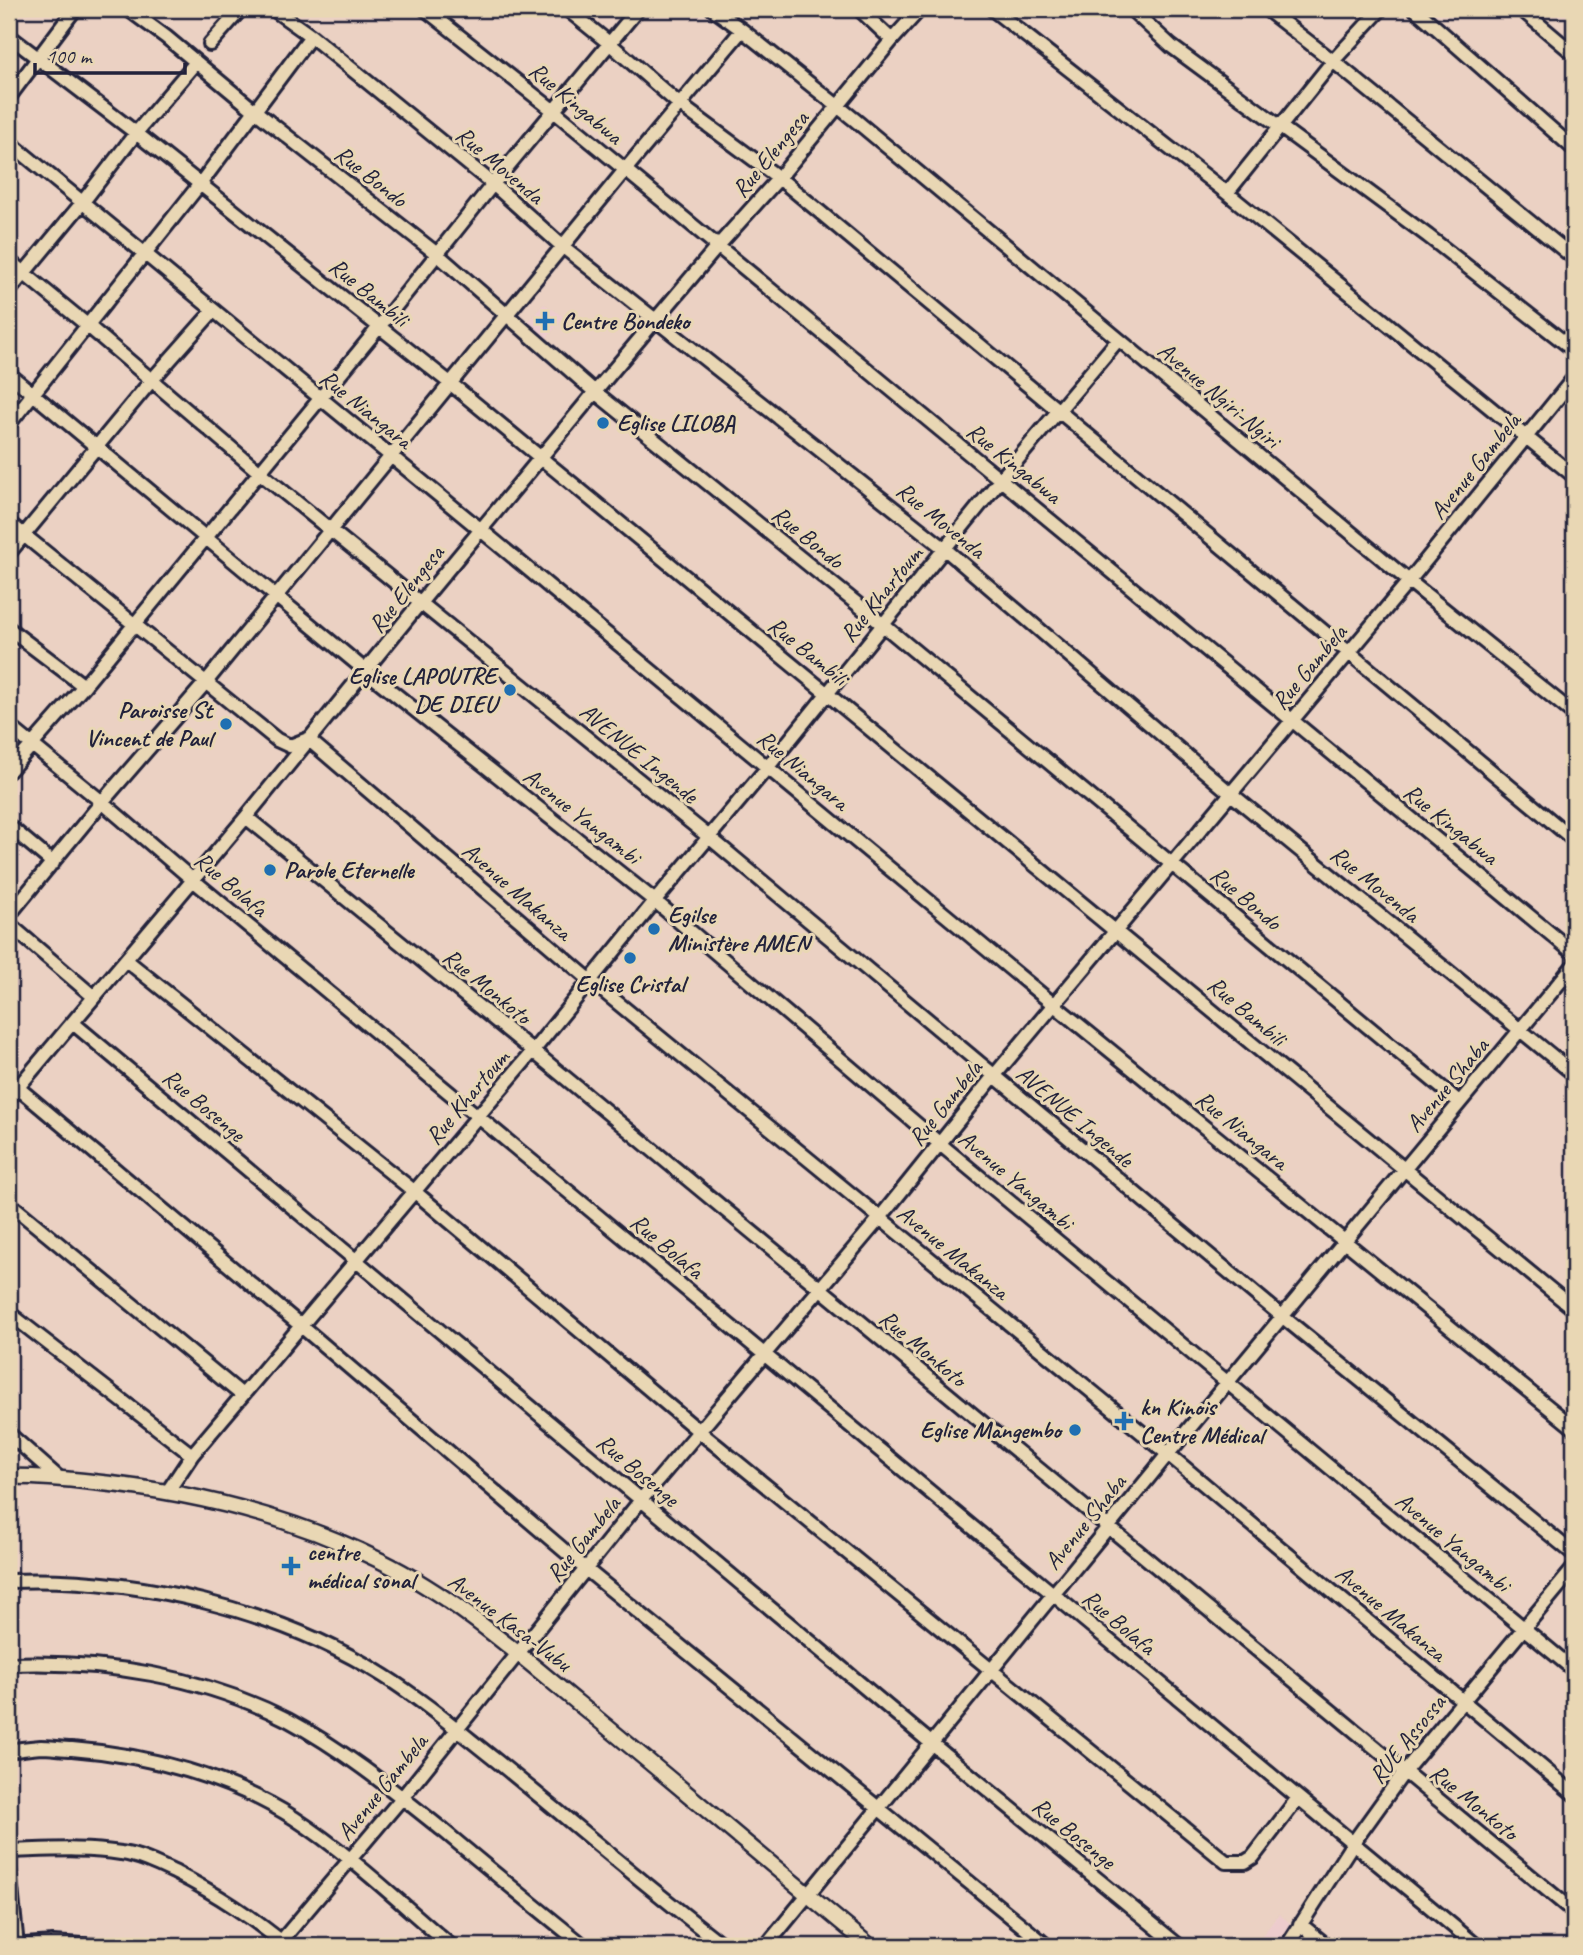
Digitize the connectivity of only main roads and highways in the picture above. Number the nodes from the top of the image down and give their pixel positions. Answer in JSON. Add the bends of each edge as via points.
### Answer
{"nodes":[{"id":1,"x":9,"y":1477,"type":"edge"},
{"id":2,"x":870,"y":1946,"type":"edge"}],
"edges":[{"from":1,"to":2,"type":"main road","name":"Avenue Kasa-Vubu","via":[[168,1491],[300,1525],[382,1562],[450,1603],[517,1654]]}]}
